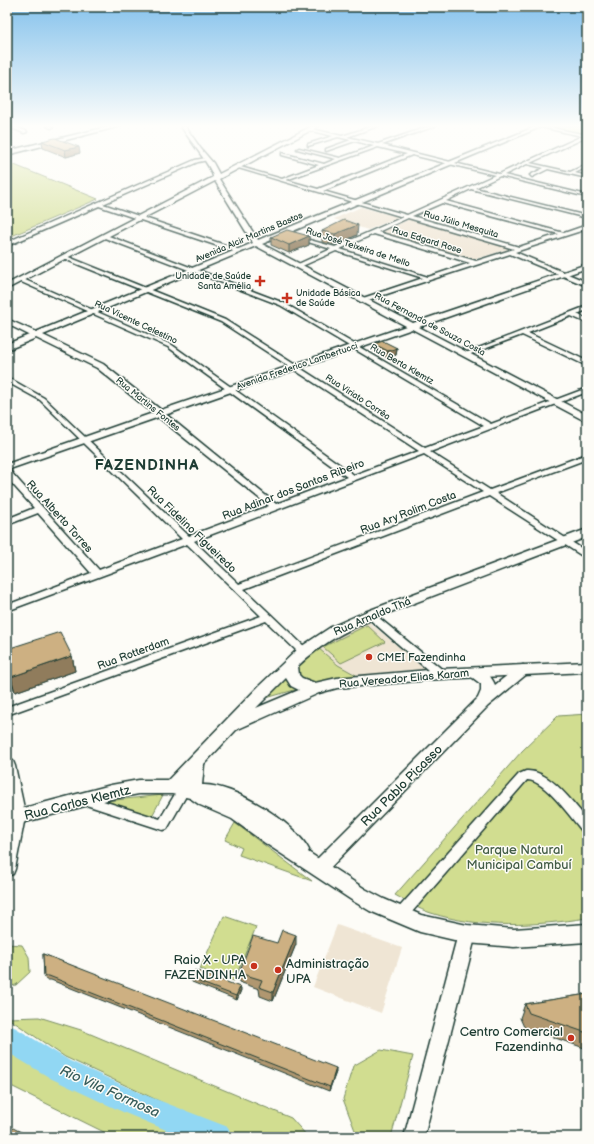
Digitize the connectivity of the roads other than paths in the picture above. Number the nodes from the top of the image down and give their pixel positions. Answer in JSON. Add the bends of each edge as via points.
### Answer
{"nodes":[{"id":1,"x":155,"y":179,"type":"edge"},
{"id":2,"x":213,"y":179,"type":"edge"},
{"id":3,"x":217,"y":179,"type":"edge"},
{"id":4,"x":347,"y":179,"type":"edge"},
{"id":5,"x":412,"y":179,"type":"edge"},
{"id":6,"x":489,"y":179,"type":"edge"},
{"id":7,"x":517,"y":179,"type":"edge"},
{"id":8,"x":282,"y":180,"type":"edge"},
{"id":9,"x":470,"y":188,"type":"junction"},
{"id":10,"x":318,"y":191,"type":"junction"},
{"id":11,"x":587,"y":196,"type":"edge"},
{"id":12,"x":357,"y":202,"type":"junction"},
{"id":13,"x":440,"y":202,"type":"junction"},
{"id":14,"x":99,"y":204,"type":"junction"},
{"id":15,"x":407,"y":216,"type":"junction"},
{"id":16,"x":587,"y":217,"type":"edge"},
{"id":17,"x":140,"y":218,"type":"junction"},
{"id":18,"x":587,"y":227,"type":"edge"},
{"id":19,"x":373,"y":232,"type":"junction"},
{"id":20,"x":284,"y":233,"type":"junction"},
{"id":21,"x":563,"y":234,"type":"junction"},
{"id":22,"x":104,"y":236,"type":"junction"},
{"id":23,"x":7,"y":244,"type":"edge"},
{"id":24,"x":257,"y":244,"type":"junction"},
{"id":25,"x":335,"y":249,"type":"junction"},
{"id":26,"x":519,"y":249,"type":"junction"},
{"id":27,"x":238,"y":252,"type":"junction"},
{"id":28,"x":510,"y":252,"type":"junction"},
{"id":29,"x":64,"y":257,"type":"junction"},
{"id":30,"x":476,"y":263,"type":"junction"},
{"id":31,"x":298,"y":266,"type":"junction"},
{"id":32,"x":587,"y":266,"type":"edge"},
{"id":33,"x":193,"y":270,"type":"junction"},
{"id":34,"x":563,"y":274,"type":"junction"},
{"id":35,"x":427,"y":278,"type":"junction"},
{"id":36,"x":21,"y":280,"type":"junction"},
{"id":37,"x":587,"y":284,"type":"edge"},
{"id":38,"x":7,"y":287,"type":"edge"},
{"id":39,"x":146,"y":290,"type":"junction"},
{"id":40,"x":362,"y":300,"type":"junction"},
{"id":41,"x":587,"y":308,"type":"edge"},
{"id":42,"x":93,"y":312,"type":"junction"},
{"id":43,"x":572,"y":314,"type":"junction"},
{"id":44,"x":7,"y":321,"type":"edge"},
{"id":45,"x":587,"y":321,"type":"edge"},
{"id":46,"x":412,"y":326,"type":"junction"},
{"id":47,"x":523,"y":333,"type":"junction"},
{"id":48,"x":36,"y":335,"type":"junction"},
{"id":49,"x":354,"y":346,"type":"junction"},
{"id":50,"x":7,"y":347,"type":"edge"},
{"id":51,"x":466,"y":354,"type":"junction"},
{"id":52,"x":587,"y":364,"type":"edge"},
{"id":53,"x":295,"y":367,"type":"junction"},
{"id":54,"x":7,"y":379,"type":"edge"},
{"id":55,"x":231,"y":389,"type":"junction"},
{"id":56,"x":587,"y":390,"type":"edge"},
{"id":57,"x":556,"y":402,"type":"junction"},
{"id":58,"x":160,"y":414,"type":"junction"},
{"id":59,"x":587,"y":419,"type":"edge"},
{"id":60,"x":491,"y":426,"type":"junction"},
{"id":61,"x":84,"y":440,"type":"junction"},
{"id":62,"x":425,"y":451,"type":"junction"},
{"id":63,"x":587,"y":456,"type":"edge"},
{"id":64,"x":7,"y":467,"type":"edge"},
{"id":65,"x":7,"y":473,"type":"edge"},
{"id":66,"x":353,"y":478,"type":"junction"},
{"id":67,"x":490,"y":493,"type":"junction"},
{"id":68,"x":275,"y":507,"type":"junction"},
{"id":69,"x":40,"y":510,"type":"junction"},
{"id":70,"x":7,"y":522,"type":"edge"},
{"id":71,"x":587,"y":533,"type":"edge"},
{"id":72,"x":188,"y":540,"type":"junction"},
{"id":73,"x":565,"y":541,"type":"junction"},
{"id":74,"x":587,"y":556,"type":"edge"},
{"id":75,"x":97,"y":574,"type":"junction"},
{"id":76,"x":238,"y":588,"type":"junction"},
{"id":77,"x":7,"y":608,"type":"edge"},
{"id":78,"x":370,"y":615,"type":"junction"},
{"id":79,"x":268,"y":617,"type":"junction"},
{"id":80,"x":304,"y":652,"type":"junction"},
{"id":81,"x":291,"y":664,"type":"junction"},
{"id":82,"x":587,"y":667,"type":"edge"},
{"id":83,"x":523,"y":670,"type":"junction"},
{"id":84,"x":474,"y":672,"type":"junction"},
{"id":85,"x":440,"y":674,"type":"junction"},
{"id":86,"x":315,"y":689,"type":"junction"},
{"id":87,"x":483,"y":702,"type":"junction"},
{"id":88,"x":7,"y":711,"type":"edge"},
{"id":89,"x":230,"y":726,"type":"junction"},
{"id":90,"x":196,"y":761,"type":"junction"},
{"id":91,"x":7,"y":766,"type":"edge"},
{"id":92,"x":183,"y":789,"type":"junction"},
{"id":93,"x":80,"y":799,"type":"junction"},
{"id":94,"x":12,"y":818,"type":"edge"},
{"id":95,"x":587,"y":828,"type":"edge"},
{"id":96,"x":319,"y":868,"type":"junction"},
{"id":97,"x":7,"y":869,"type":"edge"},
{"id":98,"x":400,"y":916,"type":"junction"},
{"id":99,"x":587,"y":933,"type":"edge"},
{"id":100,"x":467,"y":934,"type":"junction"},
{"id":101,"x":414,"y":1137,"type":"edge"}],
"edges":[{"from":1,"to":14,"type":"street"},
{"from":2,"to":17,"type":"street"},
{"from":3,"to":24,"type":"street","name":"Rua Fernando de Souza Costa"},
{"from":4,"to":10,"type":"street"},
{"from":5,"to":12,"type":"street","name":"Avenida Alcir Martins Bastos"},
{"from":6,"to":9,"type":"street"},
{"from":7,"to":11,"type":"street"},
{"from":8,"to":10,"type":"street","name":"Rua Júlio Mesquita"},
{"from":9,"to":13,"type":"street"},
{"from":9,"to":16,"type":"street"},
{"from":10,"to":12,"type":"street","name":"Rua Júlio Mesquita"},
{"from":12,"to":15,"type":"street","name":"Rua Júlio Mesquita"},
{"from":12,"to":20,"type":"street","name":"Avenida Alcir Martins Bastos"},
{"from":13,"to":15,"type":"street"},
{"from":13,"to":21,"type":"street"},
{"from":14,"to":17,"type":"street"},
{"from":14,"to":23,"type":"street"},
{"from":15,"to":19,"type":"street"},
{"from":15,"to":26,"type":"street","name":"Rua Júlio Mesquita"},
{"from":17,"to":22,"type":"street"},
{"from":17,"to":27,"type":"street"},
{"from":18,"to":21,"type":"street"},
{"from":19,"to":25,"type":"street"},
{"from":19,"to":30,"type":"street","name":"Rua Edgard Rose"},
{"from":20,"to":24,"type":"street","name":"Avenida Alcir Martins Bastos"},
{"from":20,"to":25,"type":"street","name":"Rua José Teixeira de Mello"},
{"from":21,"to":26,"type":"street"},
{"from":22,"to":29,"type":"street"},
{"from":22,"to":33,"type":"street","name":"Rua Berta Klemtz"},
{"from":24,"to":27,"type":"street","name":"Avenida Alcir Martins Bastos"},
{"from":24,"to":31,"type":"street","name":"Rua Fernando de Souza Costa"},
{"from":25,"to":31,"type":"street"},
{"from":25,"to":35,"type":"street","name":"Rua José Teixeira de Mello"},
{"from":26,"to":28,"type":"street"},
{"from":27,"to":33,"type":"street","name":"Avenida Alcir Martins Bastos"},
{"from":28,"to":30,"type":"street"},
{"from":28,"to":34,"type":"street"},
{"from":29,"to":36,"type":"street"},
{"from":29,"to":39,"type":"street","name":"Rua Viriato Corrêa"},
{"from":30,"to":35,"type":"street"},
{"from":31,"to":40,"type":"street","name":"Rua Fernando de Souza Costa"},
{"from":32,"to":34,"type":"street","name":"Avenida Frederico Lambertucci"},
{"from":33,"to":39,"type":"street","name":"Avenida Alcir Martins Bastos"},
{"from":33,"to":49,"type":"street","name":"Rua Berta Klemtz","via":[[282,304]]},
{"from":34,"to":37,"type":"street"},
{"from":34,"to":46,"type":"street","name":"Avenida Frederico Lambertucci"},
{"from":35,"to":40,"type":"street"},
{"from":36,"to":38,"type":"street"},
{"from":36,"to":42,"type":"street","name":"Rua Vicente Celestino"},
{"from":39,"to":42,"type":"street","name":"Avenida Alcir Martins Bastos"},
{"from":39,"to":53,"type":"street","name":"Rua Viriato Corrêa","via":[[223,321]]},
{"from":40,"to":46,"type":"street","name":"Rua Fernando de Souza Costa"},
{"from":41,"to":43,"type":"street"},
{"from":42,"to":48,"type":"street","name":"Avenida Alcir Martins Bastos"},
{"from":42,"to":55,"type":"street","name":"Rua Vicente Celestino","via":[[168,344]]},
{"from":43,"to":45,"type":"street"},
{"from":43,"to":47,"type":"street"},
{"from":44,"to":48,"type":"street","name":"Rua Martins Fontes"},
{"from":46,"to":49,"type":"street","name":"Avenida Frederico Lambertucci"},
{"from":46,"to":51,"type":"street","name":"Rua Fernando de Souza Costa"},
{"from":47,"to":51,"type":"street"},
{"from":47,"to":52,"type":"street"},
{"from":48,"to":50,"type":"street","name":"Avenida Alcir Martins Bastos"},
{"from":48,"to":58,"type":"street","name":"Rua Martins Fontes","via":[[100,366]]},
{"from":49,"to":53,"type":"street","name":"Avenida Frederico Lambertucci"},
{"from":49,"to":60,"type":"street","name":"Rua Berta Klemtz"},
{"from":51,"to":57,"type":"street","name":"Rua Fernando de Souza Costa"},
{"from":53,"to":55,"type":"street","name":"Avenida Frederico Lambertucci"},
{"from":53,"to":62,"type":"street","name":"Rua Viriato Corrêa"},
{"from":54,"to":61,"type":"street","name":"Rua Fidelino Figueiredo","via":[[39,397]]},
{"from":55,"to":58,"type":"street","name":"Avenida Frederico Lambertucci"},
{"from":55,"to":66,"type":"street","name":"Rua Vicente Celestino"},
{"from":56,"to":57,"type":"street","name":"Rua Adinar dos Santos Ribeiro"},
{"from":57,"to":59,"type":"street","name":"Rua Fernando de Souza Costa"},
{"from":57,"to":60,"type":"street","name":"Rua Adinar dos Santos Ribeiro"},
{"from":58,"to":61,"type":"street","name":"Avenida Frederico Lambertucci"},
{"from":58,"to":68,"type":"street","name":"Rua Martins Fontes"},
{"from":60,"to":62,"type":"street","name":"Rua Adinar dos Santos Ribeiro"},
{"from":61,"to":64,"type":"street","name":"Avenida Frederico Lambertucci"},
{"from":61,"to":72,"type":"street","name":"Rua Fidelino Figueiredo"},
{"from":62,"to":66,"type":"street","name":"Rua Adinar dos Santos Ribeiro"},
{"from":62,"to":67,"type":"street","name":"Rua Viriato Corrêa"},
{"from":63,"to":67,"type":"street","name":"Rua Ary Rolim Costa"},
{"from":65,"to":69,"type":"street","name":"Rua Alberto Torres"},
{"from":66,"to":68,"type":"street","name":"Rua Adinar dos Santos Ribeiro"},
{"from":67,"to":73,"type":"street","name":"Rua Viriato Corrêa"},
{"from":67,"to":76,"type":"street","name":"Rua Ary Rolim Costa"},
{"from":68,"to":72,"type":"street","name":"Rua Adinar dos Santos Ribeiro"},
{"from":69,"to":70,"type":"street"},
{"from":69,"to":75,"type":"street","name":"Rua Alberto Torres"},
{"from":71,"to":73,"type":"main road","name":"Rua Arnaldo Thá"},
{"from":72,"to":75,"type":"street","name":"Rua Adinar dos Santos Ribeiro"},
{"from":72,"to":76,"type":"street","name":"Rua Fidelino Figueiredo"},
{"from":73,"to":74,"type":"street","name":"Rua Viriato Corrêa"},
{"from":73,"to":78,"type":"main road","name":"Rua Arnaldo Thá"},
{"from":75,"to":77,"type":"street","name":"Rua Adinar dos Santos Ribeiro"},
{"from":76,"to":79,"type":"street","name":"Rua Fidelino Figueiredo"},
{"from":78,"to":80,"type":"main road","name":"Rua Arnaldo Thá","via":[[336,630]]},
{"from":78,"to":85,"type":"street"},
{"from":79,"to":80,"type":"street","name":"Rua Fidelino Figueiredo"},
{"from":79,"to":88,"type":"street","name":"Rua Rotterdam"},
{"from":80,"to":81,"type":"main road","name":"Rua Arnaldo Thá"},
{"from":81,"to":86,"type":"main road","via":[[291,676],[294,680]]},
{"from":81,"to":89,"type":"main road","name":"Rua Arnaldo Thá"},
{"from":82,"to":83,"type":"main road","name":"Rua Vereador Elias Karam"},
{"from":83,"to":84,"type":"main road","name":"Rua Vereador Elias Karam"},
{"from":83,"to":87,"type":"street","name":"Rua Pablo Picasso"},
{"from":84,"to":85,"type":"main road","name":"Rua Vereador Elias Karam"},
{"from":84,"to":87,"type":"street","via":[[482,676],[488,684],[489,690]]},
{"from":85,"to":86,"type":"main road","name":"Rua Vereador Elias Karam","via":[[352,681]]},
{"from":86,"to":89,"type":"main road","name":"Rua Vereador Elias Karam"},
{"from":87,"to":96,"type":"street","name":"Rua Pablo Picasso"},
{"from":89,"to":90,"type":"main road","name":"Rua Arnaldo Thá"},
{"from":90,"to":92,"type":"main road","name":"Rua Arnaldo Thá"},
{"from":90,"to":92,"type":"main road","via":[[193,780]]},
{"from":91,"to":94,"type":"main road"},
{"from":92,"to":93,"type":"main road","name":"Rua Carlos Klemtz","via":[[126,789]]},
{"from":92,"to":93,"type":"street","via":[[163,825]]},
{"from":92,"to":96,"type":"main road","via":[[238,814],[270,838]]},
{"from":93,"to":94,"type":"main road","name":"Rua Carlos Klemtz"},
{"from":94,"to":97,"type":"street"},
{"from":95,"to":98,"type":"street","via":[[550,788],[536,777],[523,777]]},
{"from":96,"to":98,"type":"main road","via":[[359,895]]},
{"from":98,"to":100,"type":"main road"},
{"from":99,"to":100,"type":"main road","via":[[520,938]]},
{"from":100,"to":101,"type":"street"}]}
